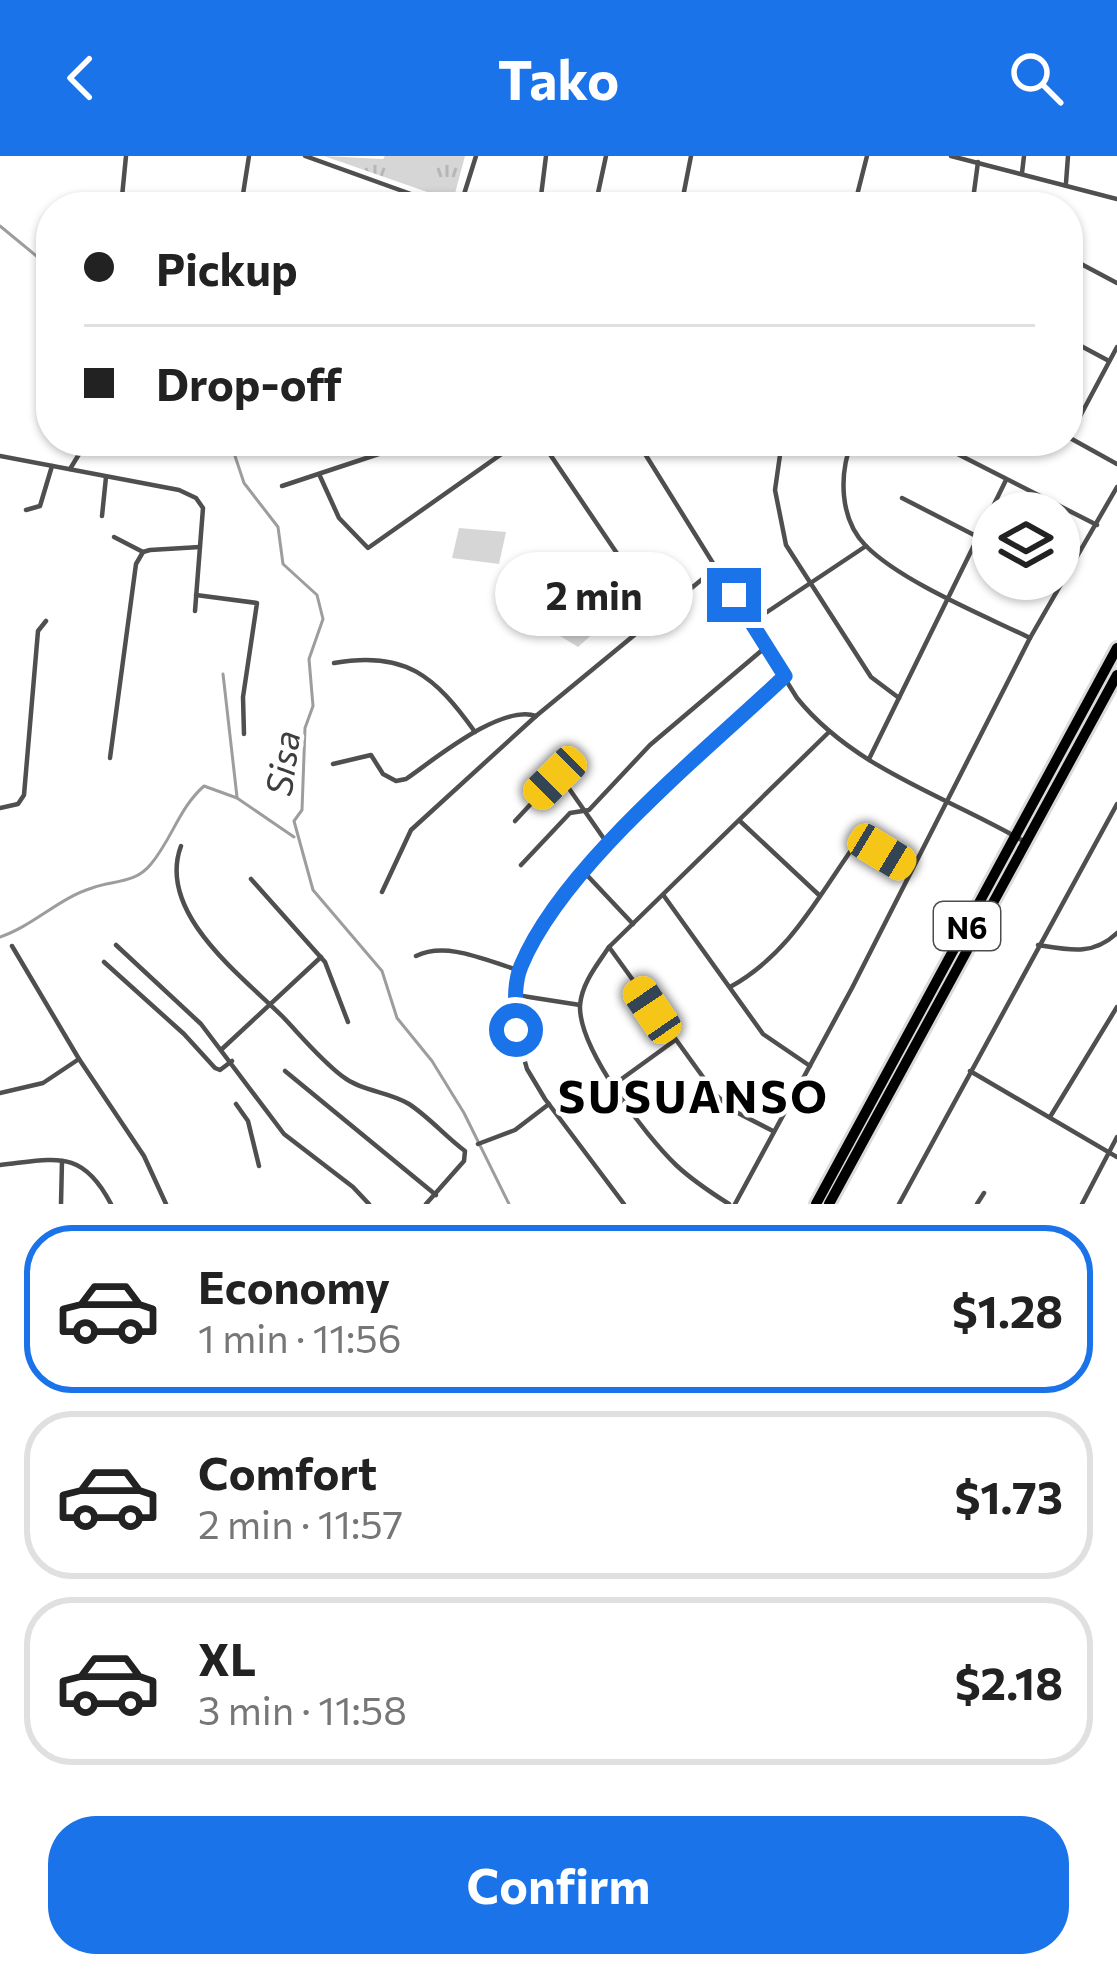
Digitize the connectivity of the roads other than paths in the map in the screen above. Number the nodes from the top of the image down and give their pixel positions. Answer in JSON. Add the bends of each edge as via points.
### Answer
{"nodes":[{"id":1,"x":126,"y":156,"type":"edge"},
{"id":2,"x":249,"y":156,"type":"edge"},
{"id":3,"x":305,"y":156,"type":"edge"},
{"id":4,"x":476,"y":156,"type":"edge"},
{"id":5,"x":546,"y":156,"type":"edge"},
{"id":6,"x":606,"y":156,"type":"edge"},
{"id":7,"x":691,"y":156,"type":"edge"},
{"id":8,"x":867,"y":156,"type":"edge"},
{"id":9,"x":951,"y":156,"type":"edge"},
{"id":10,"x":1024,"y":156,"type":"edge"},
{"id":11,"x":1068,"y":156,"type":"edge"},
{"id":12,"x":978,"y":162,"type":"junction"},
{"id":13,"x":1022,"y":173,"type":"junction"},
{"id":14,"x":1066,"y":183,"type":"junction"},
{"id":15,"x":123,"y":192,"type":"edge"},
{"id":16,"x":244,"y":192,"type":"edge"},
{"id":17,"x":405,"y":192,"type":"edge"},
{"id":18,"x":465,"y":192,"type":"edge"},
{"id":19,"x":542,"y":192,"type":"edge"},
{"id":20,"x":599,"y":192,"type":"edge"},
{"id":21,"x":683,"y":192,"type":"edge"},
{"id":22,"x":858,"y":192,"type":"edge"},
{"id":23,"x":975,"y":192,"type":"edge"},
{"id":24,"x":1117,"y":200,"type":"edge"},
{"id":25,"x":1083,"y":265,"type":"edge"},
{"id":26,"x":1117,"y":283,"type":"edge"},
{"id":27,"x":1083,"y":347,"type":"edge"},
{"id":28,"x":1117,"y":347,"type":"edge"},
{"id":29,"x":1109,"y":361,"type":"junction"},
{"id":30,"x":1083,"y":409,"type":"edge"},
{"id":31,"x":1083,"y":445,"type":"edge"},
{"id":32,"x":0,"y":456,"type":"edge"},
{"id":33,"x":78,"y":456,"type":"edge"},
{"id":34,"x":373,"y":456,"type":"edge"},
{"id":35,"x":499,"y":456,"type":"edge"},
{"id":36,"x":551,"y":456,"type":"edge"},
{"id":37,"x":648,"y":456,"type":"edge"},
{"id":38,"x":780,"y":456,"type":"edge"},
{"id":39,"x":848,"y":456,"type":"edge"},
{"id":40,"x":960,"y":456,"type":"edge"},
{"id":41,"x":1117,"y":464,"type":"edge"},
{"id":42,"x":52,"y":466,"type":"junction"},
{"id":43,"x":70,"y":469,"type":"junction"},
{"id":44,"x":320,"y":474,"type":"junction"},
{"id":45,"x":106,"y":477,"type":"junction"},
{"id":46,"x":1006,"y":480,"type":"junction"},
{"id":47,"x":282,"y":486,"type":"dead end"},
{"id":48,"x":1117,"y":488,"type":"edge"},
{"id":49,"x":1000,"y":492,"type":"edge"},
{"id":50,"x":902,"y":499,"type":"dead end"},
{"id":51,"x":26,"y":510,"type":"dead end"},
{"id":52,"x":102,"y":516,"type":"dead end"},
{"id":53,"x":1097,"y":525,"type":"junction"},
{"id":54,"x":972,"y":534,"type":"edge"},
{"id":55,"x":114,"y":537,"type":"dead end"},
{"id":56,"x":866,"y":546,"type":"junction"},
{"id":57,"x":200,"y":547,"type":"junction"},
{"id":58,"x":972,"y":550,"type":"edge"},
{"id":59,"x":143,"y":552,"type":"junction"},
{"id":60,"x":717,"y":568,"type":"junction"},
{"id":61,"x":810,"y":584,"type":"junction"},
{"id":62,"x":196,"y":596,"type":"junction"},
{"id":63,"x":950,"y":597,"type":"junction"},
{"id":64,"x":195,"y":611,"type":"dead end"},
{"id":65,"x":658,"y":614,"type":"junction"},
{"id":66,"x":46,"y":621,"type":"dead end"},
{"id":67,"x":752,"y":622,"type":"junction"},
{"id":68,"x":1030,"y":638,"type":"junction"},
{"id":69,"x":766,"y":646,"type":"junction"},
{"id":70,"x":1117,"y":648,"type":"edge"},
{"id":71,"x":334,"y":663,"type":"dead end"},
{"id":72,"x":1117,"y":675,"type":"edge"},
{"id":73,"x":785,"y":676,"type":"junction"},
{"id":74,"x":899,"y":698,"type":"junction"},
{"id":75,"x":536,"y":716,"type":"junction"},
{"id":76,"x":475,"y":732,"type":"junction"},
{"id":77,"x":829,"y":732,"type":"junction"},
{"id":78,"x":244,"y":734,"type":"dead end"},
{"id":79,"x":110,"y":758,"type":"dead end"},
{"id":80,"x":869,"y":759,"type":"junction"},
{"id":81,"x":333,"y":764,"type":"dead end"},
{"id":82,"x":946,"y":802,"type":"junction"},
{"id":83,"x":1117,"y":804,"type":"edge"},
{"id":84,"x":0,"y":808,"type":"edge"},
{"id":85,"x":583,"y":812,"type":"junction"},
{"id":86,"x":515,"y":821,"type":"dead end"},
{"id":87,"x":740,"y":822,"type":"junction"},
{"id":88,"x":1021,"y":840,"type":"junction"},
{"id":89,"x":181,"y":846,"type":"dead end"},
{"id":90,"x":609,"y":846,"type":"junction"},
{"id":91,"x":521,"y":866,"type":"dead end"},
{"id":92,"x":911,"y":869,"type":"junction"},
{"id":93,"x":584,"y":872,"type":"junction"},
{"id":94,"x":251,"y":879,"type":"dead end"},
{"id":95,"x":382,"y":892,"type":"dead end"},
{"id":96,"x":819,"y":895,"type":"junction"},
{"id":97,"x":664,"y":896,"type":"junction"},
{"id":98,"x":633,"y":924,"type":"junction"},
{"id":99,"x":1117,"y":933,"type":"edge"},
{"id":100,"x":116,"y":945,"type":"dead end"},
{"id":101,"x":1038,"y":945,"type":"junction"},
{"id":102,"x":12,"y":946,"type":"dead end"},
{"id":103,"x":609,"y":946,"type":"junction"},
{"id":104,"x":416,"y":956,"type":"dead end"},
{"id":105,"x":321,"y":957,"type":"junction"},
{"id":106,"x":104,"y":962,"type":"dead end"},
{"id":107,"x":518,"y":970,"type":"junction"},
{"id":108,"x":730,"y":987,"type":"junction"},
{"id":109,"x":516,"y":994,"type":"junction"},
{"id":110,"x":580,"y":1004,"type":"junction"},
{"id":111,"x":271,"y":1005,"type":"junction"},
{"id":112,"x":1117,"y":1007,"type":"edge"},
{"id":113,"x":348,"y":1022,"type":"dead end"},
{"id":114,"x":674,"y":1041,"type":"junction"},
{"id":115,"x":222,"y":1049,"type":"junction"},
{"id":116,"x":80,"y":1059,"type":"junction"},
{"id":117,"x":232,"y":1061,"type":"junction"},
{"id":118,"x":810,"y":1066,"type":"junction"},
{"id":119,"x":285,"y":1071,"type":"dead end"},
{"id":120,"x":970,"y":1071,"type":"junction"},
{"id":121,"x":614,"y":1084,"type":"junction"},
{"id":122,"x":0,"y":1093,"type":"edge"},
{"id":123,"x":236,"y":1104,"type":"dead end"},
{"id":124,"x":549,"y":1104,"type":"junction"},
{"id":125,"x":264,"y":1108,"type":"junction"},
{"id":126,"x":1050,"y":1117,"type":"junction"},
{"id":127,"x":248,"y":1121,"type":"junction"},
{"id":128,"x":773,"y":1130,"type":"junction"},
{"id":129,"x":1117,"y":1137,"type":"edge"},
{"id":130,"x":478,"y":1144,"type":"dead end"},
{"id":131,"x":1109,"y":1153,"type":"junction"},
{"id":132,"x":1117,"y":1157,"type":"edge"},
{"id":133,"x":62,"y":1161,"type":"junction"},
{"id":134,"x":0,"y":1166,"type":"edge"},
{"id":135,"x":259,"y":1166,"type":"dead end"},
{"id":136,"x":984,"y":1193,"type":"dead end"},
{"id":137,"x":436,"y":1195,"type":"junction"},
{"id":138,"x":62,"y":1204,"type":"edge"},
{"id":139,"x":111,"y":1204,"type":"edge"},
{"id":140,"x":166,"y":1204,"type":"edge"},
{"id":141,"x":369,"y":1204,"type":"edge"},
{"id":142,"x":426,"y":1204,"type":"edge"},
{"id":143,"x":624,"y":1204,"type":"edge"},
{"id":144,"x":732,"y":1204,"type":"edge"},
{"id":145,"x":816,"y":1204,"type":"edge"},
{"id":146,"x":829,"y":1204,"type":"edge"},
{"id":147,"x":899,"y":1204,"type":"edge"},
{"id":148,"x":977,"y":1204,"type":"edge"},
{"id":149,"x":1082,"y":1204,"type":"edge"}],
"edges":[{"from":1,"to":15,"type":"street"},
{"from":2,"to":16,"type":"street"},
{"from":3,"to":17,"type":"street"},
{"from":4,"to":18,"type":"street"},
{"from":5,"to":19,"type":"street"},
{"from":6,"to":20,"type":"street"},
{"from":7,"to":21,"type":"street"},
{"from":8,"to":22,"type":"street"},
{"from":9,"to":12,"type":"street"},
{"from":10,"to":13,"type":"street"},
{"from":11,"to":14,"type":"street"},
{"from":12,"to":13,"type":"street"},
{"from":12,"to":23,"type":"street"},
{"from":13,"to":14,"type":"street"},
{"from":14,"to":24,"type":"street"},
{"from":25,"to":26,"type":"street"},
{"from":27,"to":29,"type":"street"},
{"from":28,"to":29,"type":"street"},
{"from":29,"to":30,"type":"street"},
{"from":31,"to":41,"type":"street"},
{"from":32,"to":42,"type":"street"},
{"from":33,"to":43,"type":"street"},
{"from":34,"to":44,"type":"street"},
{"from":35,"to":44,"type":"street","via":[[368,548],[340,518]]},
{"from":36,"to":65,"type":"street"},
{"from":37,"to":60,"type":"street"},
{"from":38,"to":61,"type":"street","via":[[780,522]]},
{"from":39,"to":56,"type":"street","via":[[843,488]]},
{"from":40,"to":46,"type":"street"},
{"from":42,"to":43,"type":"street"},
{"from":42,"to":51,"type":"street","via":[[40,506]]},
{"from":43,"to":45,"type":"street"},
{"from":44,"to":47,"type":"street"},
{"from":45,"to":52,"type":"street"},
{"from":45,"to":57,"type":"street","via":[[196,498]]},
{"from":46,"to":49,"type":"street"},
{"from":46,"to":53,"type":"street"},
{"from":48,"to":53,"type":"street"},
{"from":50,"to":54,"type":"street"},
{"from":53,"to":68,"type":"street"},
{"from":55,"to":59,"type":"street"},
{"from":56,"to":61,"type":"street"},
{"from":56,"to":63,"type":"street"},
{"from":57,"to":59,"type":"street"},
{"from":57,"to":62,"type":"street"},
{"from":58,"to":63,"type":"street"},
{"from":59,"to":79,"type":"street"},
{"from":60,"to":65,"type":"street"},
{"from":60,"to":67,"type":"street"},
{"from":61,"to":67,"type":"street"},
{"from":61,"to":74,"type":"street","via":[[871,677]]},
{"from":62,"to":64,"type":"street"},
{"from":62,"to":78,"type":"street","via":[[257,603]]},
{"from":63,"to":68,"type":"street"},
{"from":63,"to":74,"type":"street"},
{"from":65,"to":75,"type":"street"},
{"from":66,"to":84,"type":"street","via":[[38,631],[24,795]]},
{"from":67,"to":69,"type":"street"},
{"from":68,"to":82,"type":"street"},
{"from":69,"to":73,"type":"street"},
{"from":69,"to":85,"type":"street"},
{"from":70,"to":88,"type":"highway","number":"N6"},
{"from":71,"to":76,"type":"street","via":[[411,665]]},
{"from":72,"to":88,"type":"highway","number":"N6"},
{"from":73,"to":77,"type":"street"},
{"from":73,"to":90,"type":"street"},
{"from":74,"to":80,"type":"street"},
{"from":75,"to":76,"type":"street","via":[[515,713]]},
{"from":75,"to":95,"type":"street","via":[[411,830]]},
{"from":76,"to":81,"type":"street","via":[[406,779],[382,774],[371,755]]},
{"from":77,"to":80,"type":"street"},
{"from":77,"to":87,"type":"street"},
{"from":80,"to":82,"type":"street"},
{"from":82,"to":88,"type":"street"},
{"from":82,"to":92,"type":"street"},
{"from":83,"to":101,"type":"street"},
{"from":85,"to":86,"type":"street","via":[[558,777]]},
{"from":85,"to":90,"type":"street"},
{"from":85,"to":91,"type":"street","via":[[570,812]]},
{"from":87,"to":96,"type":"street"},
{"from":87,"to":97,"type":"street"},
{"from":88,"to":145,"type":"highway","number":"N6"},
{"from":88,"to":146,"type":"highway","number":"N6"},
{"from":89,"to":111,"type":"street","via":[[176,879],[192,918]]},
{"from":90,"to":93,"type":"street"},
{"from":92,"to":96,"type":"street","via":[[859,844]]},
{"from":92,"to":118,"type":"street"},
{"from":93,"to":98,"type":"street"},
{"from":93,"to":107,"type":"street"},
{"from":94,"to":105,"type":"street"},
{"from":96,"to":108,"type":"street","via":[[782,950]]},
{"from":97,"to":98,"type":"street"},
{"from":97,"to":108,"type":"street"},
{"from":98,"to":103,"type":"street"},
{"from":99,"to":101,"type":"street","via":[[1091,950]]},
{"from":100,"to":115,"type":"street"},
{"from":101,"to":120,"type":"street"},
{"from":102,"to":116,"type":"street"},
{"from":103,"to":110,"type":"street"},
{"from":103,"to":114,"type":"street"},
{"from":104,"to":107,"type":"street","via":[[446,950]]},
{"from":105,"to":111,"type":"street"},
{"from":105,"to":113,"type":"street"},
{"from":106,"to":117,"type":"street","via":[[215,1068]]},
{"from":107,"to":109,"type":"street"},
{"from":108,"to":118,"type":"street","via":[[764,1034]]},
{"from":109,"to":110,"type":"street"},
{"from":109,"to":124,"type":"street","via":[[527,1069]]},
{"from":110,"to":121,"type":"street","via":[[584,1036]]},
{"from":111,"to":115,"type":"street"},
{"from":111,"to":137,"type":"street","via":[[342,1076],[406,1102],[465,1151]]},
{"from":112,"to":126,"type":"street"},
{"from":114,"to":121,"type":"street"},
{"from":114,"to":128,"type":"street","via":[[716,1095]]},
{"from":115,"to":117,"type":"street"},
{"from":116,"to":122,"type":"street","via":[[43,1083]]},
{"from":116,"to":140,"type":"street"},
{"from":117,"to":125,"type":"street"},
{"from":118,"to":128,"type":"street"},
{"from":119,"to":137,"type":"street"},
{"from":120,"to":126,"type":"street"},
{"from":120,"to":147,"type":"street"},
{"from":121,"to":144,"type":"street","via":[[659,1147]]},
{"from":123,"to":127,"type":"street"},
{"from":124,"to":130,"type":"street"},
{"from":124,"to":143,"type":"street"},
{"from":125,"to":127,"type":"street"},
{"from":125,"to":141,"type":"street"},
{"from":126,"to":131,"type":"street"},
{"from":127,"to":135,"type":"street"},
{"from":128,"to":144,"type":"street"},
{"from":129,"to":131,"type":"street"},
{"from":131,"to":132,"type":"street"},
{"from":131,"to":149,"type":"street"},
{"from":133,"to":134,"type":"street"},
{"from":133,"to":138,"type":"street"},
{"from":133,"to":139,"type":"street","via":[[93,1173]]},
{"from":136,"to":148,"type":"street"},
{"from":137,"to":142,"type":"street"}]}
